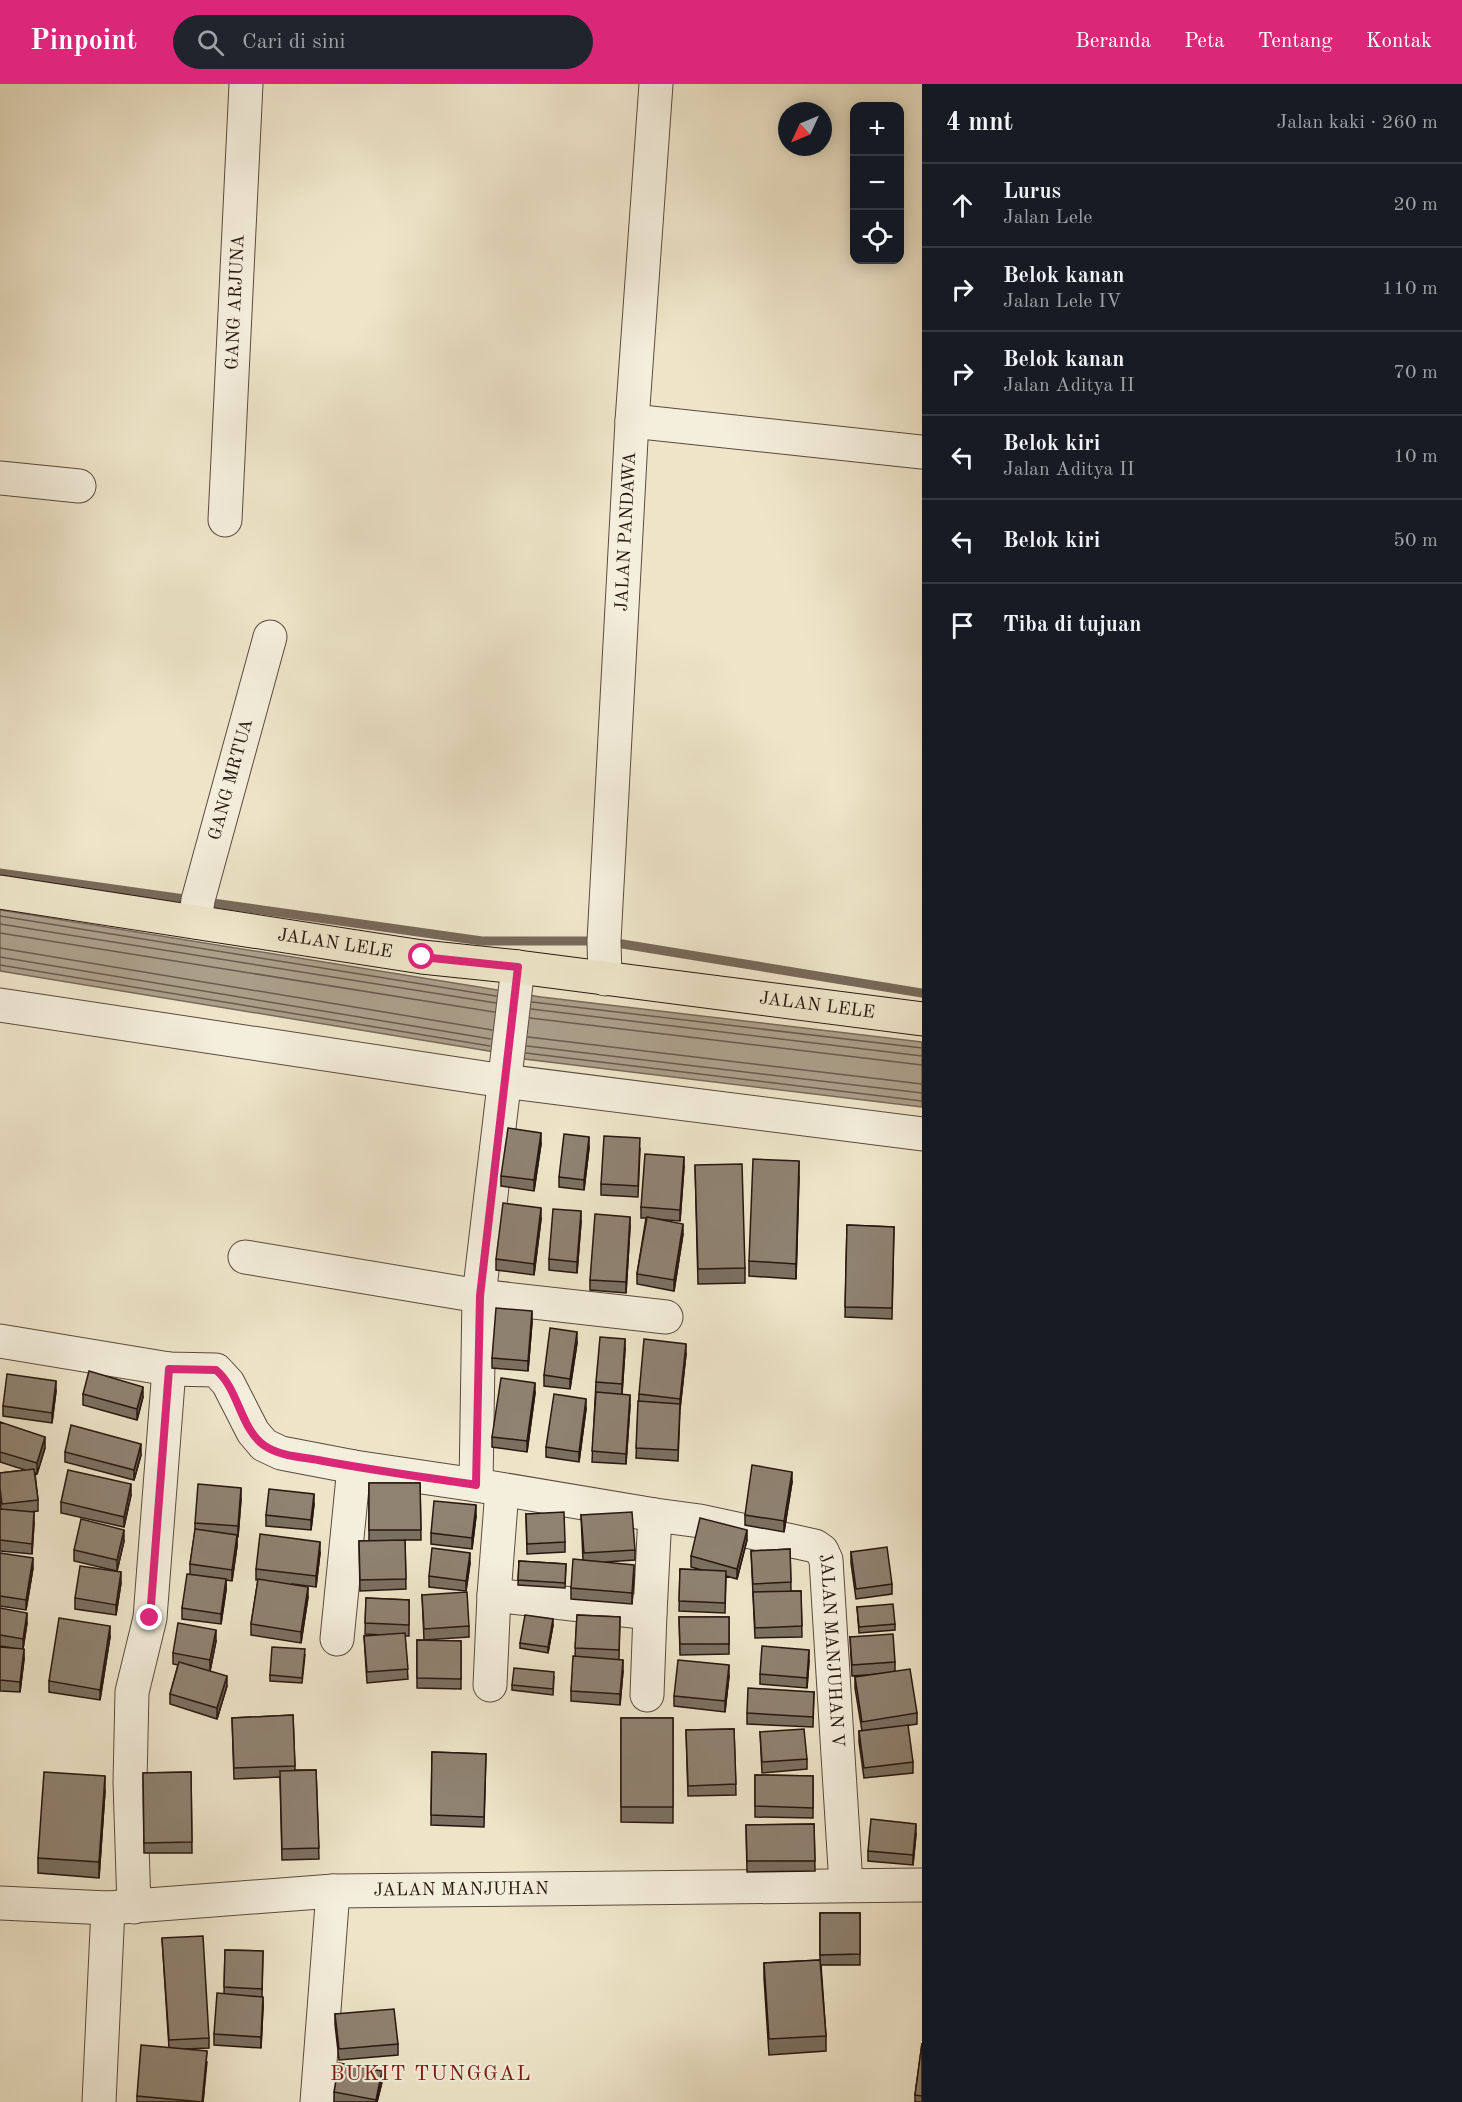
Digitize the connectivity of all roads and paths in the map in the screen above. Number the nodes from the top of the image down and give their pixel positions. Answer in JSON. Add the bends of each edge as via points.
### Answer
{"nodes":[{"id":1,"x":246,"y":84,"type":"edge"},
{"id":2,"x":656,"y":84,"type":"edge"},
{"id":3,"x":632,"y":421,"type":"junction"},
{"id":4,"x":922,"y":452,"type":"edge"},
{"id":5,"x":0,"y":478,"type":"edge"},
{"id":6,"x":80,"y":486,"type":"dead end"},
{"id":7,"x":225,"y":520,"type":"dead end"},
{"id":8,"x":270,"y":637,"type":"dead end"},
{"id":9,"x":0,"y":892,"type":"edge"},
{"id":10,"x":195,"y":922,"type":"junction"},
{"id":11,"x":604,"y":979,"type":"junction"},
{"id":12,"x":516,"y":980,"type":"junction"},
{"id":13,"x":0,"y":1005,"type":"edge"},
{"id":14,"x":922,"y":1019,"type":"edge"},
{"id":15,"x":506,"y":1068,"type":"junction"},
{"id":16,"x":922,"y":1134,"type":"edge"},
{"id":17,"x":245,"y":1257,"type":"dead end"},
{"id":18,"x":480,"y":1296,"type":"junction"},
{"id":19,"x":666,"y":1317,"type":"dead end"},
{"id":20,"x":0,"y":1341,"type":"edge"},
{"id":21,"x":169,"y":1369,"type":"junction"},
{"id":22,"x":354,"y":1467,"type":"junction"},
{"id":23,"x":489,"y":1487,"type":"junction"},
{"id":24,"x":655,"y":1515,"type":"junction"},
{"id":25,"x":494,"y":1595,"type":"junction"},
{"id":26,"x":650,"y":1613,"type":"junction"},
{"id":27,"x":337,"y":1639,"type":"dead end"},
{"id":28,"x":490,"y":1685,"type":"dead end"},
{"id":29,"x":647,"y":1695,"type":"dead end"},
{"id":30,"x":846,"y":1885,"type":"junction"},
{"id":31,"x":922,"y":1885,"type":"edge"},
{"id":32,"x":333,"y":1891,"type":"junction"},
{"id":33,"x":0,"y":1903,"type":"edge"},
{"id":34,"x":121,"y":1907,"type":"junction"},
{"id":35,"x":99,"y":2102,"type":"edge"},
{"id":36,"x":317,"y":2102,"type":"edge"}],
"edges":[{"from":1,"to":7,"type":"street","name":"GANG ARJUNA"},
{"from":2,"to":3,"type":"street","name":"JALAN PANDAWA"},
{"from":3,"to":4,"type":"street"},
{"from":3,"to":11,"type":"street","name":"JALAN PANDAWA"},
{"from":5,"to":6,"type":"street"},
{"from":8,"to":10,"type":"street","name":"GANG MRTUA"},
{"from":9,"to":10,"type":"main road","name":"JALAN LELE"},
{"from":10,"to":12,"type":"main road","name":"JALAN LELE","via":[[422,957]]},
{"from":11,"to":12,"type":"main road","name":"JALAN LELE"},
{"from":11,"to":14,"type":"main road","name":"JALAN LELE"},
{"from":12,"to":15,"type":"street"},
{"from":13,"to":15,"type":"street"},
{"from":15,"to":16,"type":"street"},
{"from":15,"to":18,"type":"street"},
{"from":17,"to":18,"type":"street"},
{"from":18,"to":19,"type":"street"},
{"from":18,"to":23,"type":"street"},
{"from":20,"to":21,"type":"street"},
{"from":21,"to":22,"type":"street","via":[[216,1370],[228,1383],[264,1445],[281,1453]]},
{"from":21,"to":34,"type":"street","via":[[150,1618],[132,1692]]},
{"from":22,"to":23,"type":"street"},
{"from":22,"to":27,"type":"street"},
{"from":23,"to":24,"type":"street"},
{"from":23,"to":25,"type":"street"},
{"from":24,"to":26,"type":"street"},
{"from":24,"to":30,"type":"street","name":"JALAN MANJUHAN V","via":[[816,1546],[822,1551],[826,1560]]},
{"from":25,"to":26,"type":"street"},
{"from":25,"to":28,"type":"street"},
{"from":26,"to":29,"type":"street"},
{"from":30,"to":31,"type":"street","name":"JALAN MANJUHAN"},
{"from":30,"to":32,"type":"street","name":"JALAN MANJUHAN"},
{"from":32,"to":34,"type":"street","name":"JALAN MANJUHAN"},
{"from":32,"to":36,"type":"street"},
{"from":33,"to":34,"type":"street","name":"JALAN MANJUHAN"},
{"from":34,"to":35,"type":"street"}]}
